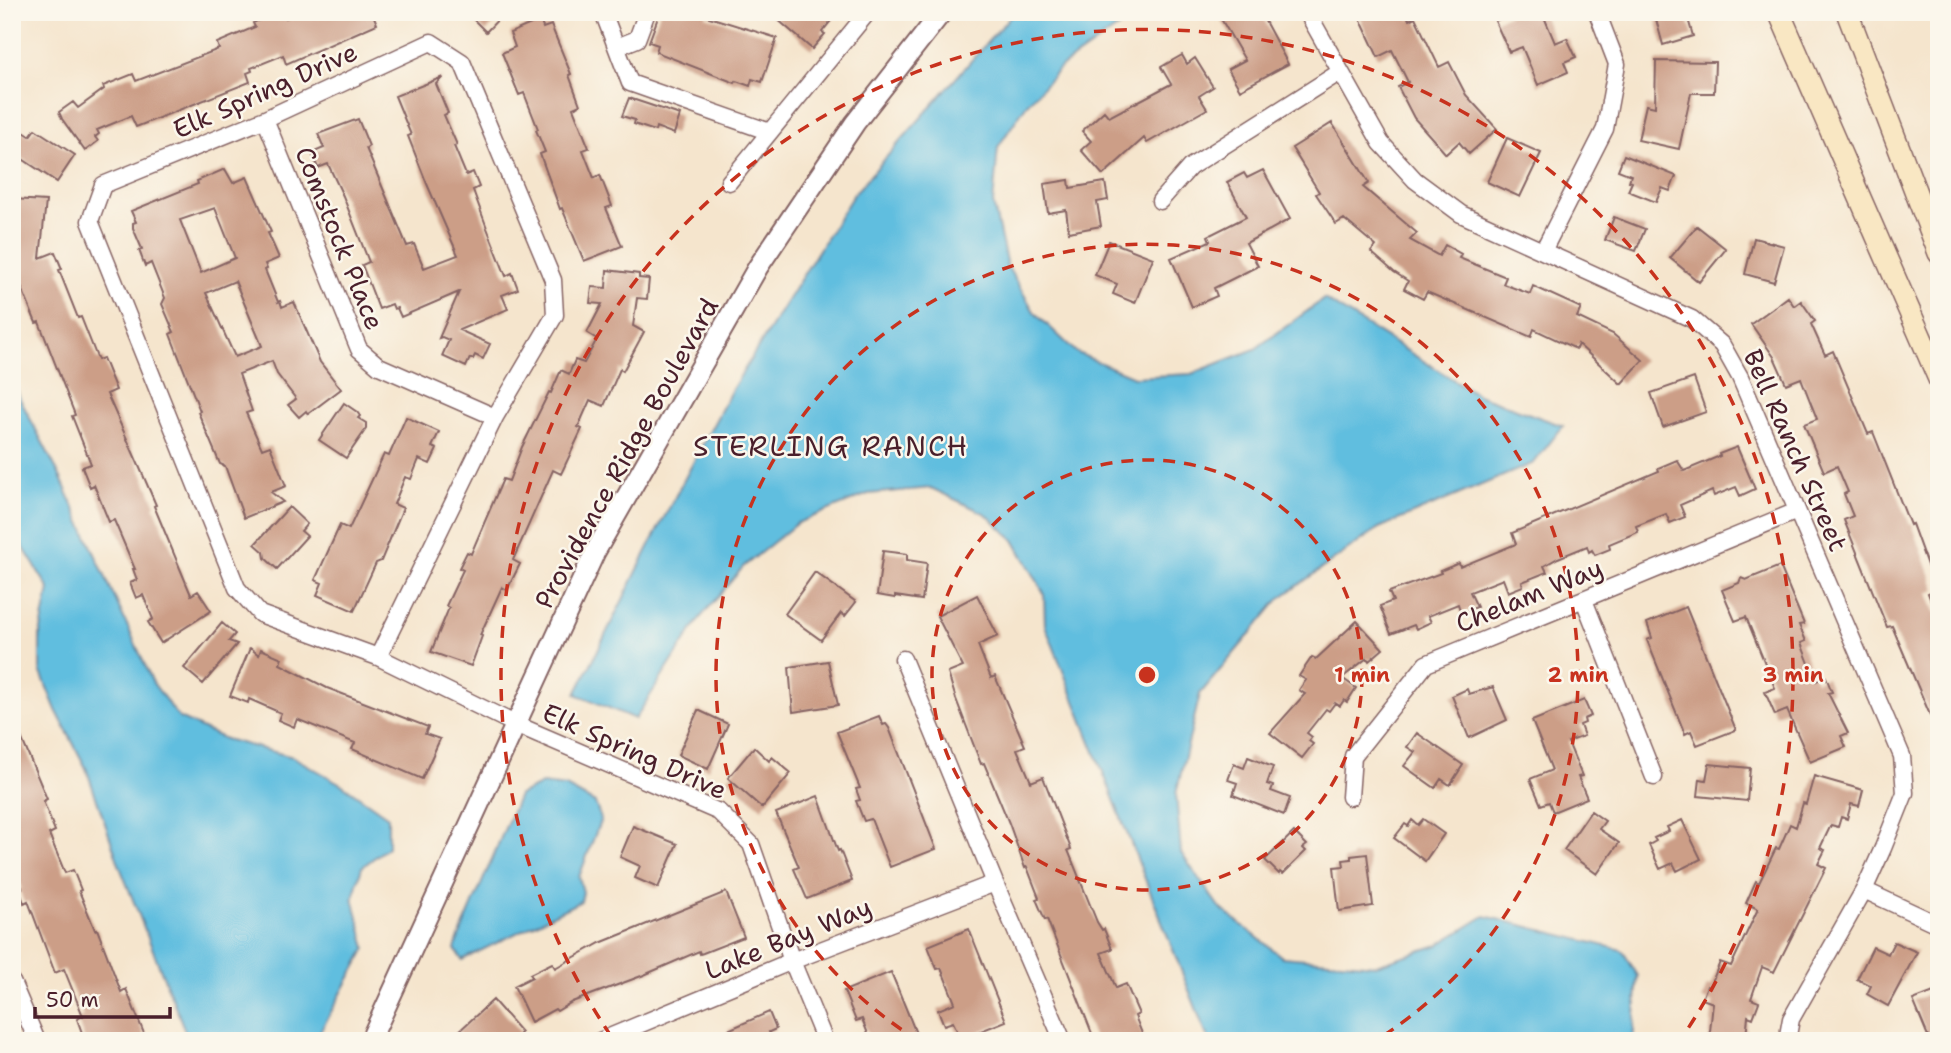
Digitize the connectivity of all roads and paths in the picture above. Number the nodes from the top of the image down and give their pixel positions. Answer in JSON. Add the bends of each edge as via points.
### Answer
{"nodes":[{"id":1,"x":603,"y":12,"type":"edge"},
{"id":2,"x":647,"y":12,"type":"edge"},
{"id":3,"x":868,"y":12,"type":"edge"},
{"id":4,"x":942,"y":12,"type":"edge"},
{"id":5,"x":948,"y":12,"type":"edge"},
{"id":6,"x":1307,"y":12,"type":"edge"},
{"id":7,"x":1597,"y":12,"type":"edge"},
{"id":8,"x":1779,"y":12,"type":"edge"},
{"id":9,"x":1847,"y":12,"type":"edge"},
{"id":10,"x":926,"y":34,"type":"junction"},
{"id":11,"x":617,"y":47,"type":"junction"},
{"id":12,"x":1340,"y":72,"type":"junction"},
{"id":13,"x":265,"y":119,"type":"junction"},
{"id":14,"x":770,"y":132,"type":"junction"},
{"id":15,"x":729,"y":182,"type":"dead end"},
{"id":16,"x":1160,"y":201,"type":"dead end"},
{"id":17,"x":1543,"y":251,"type":"junction"},
{"id":18,"x":1939,"y":253,"type":"edge"},
{"id":19,"x":1939,"y":379,"type":"edge"},
{"id":20,"x":495,"y":417,"type":"junction"},
{"id":21,"x":1797,"y":511,"type":"junction"},
{"id":22,"x":1584,"y":600,"type":"junction"},
{"id":23,"x":379,"y":657,"type":"junction"},
{"id":24,"x":904,"y":659,"type":"dead end"},
{"id":25,"x":515,"y":723,"type":"junction"},
{"id":26,"x":1654,"y":777,"type":"dead end"},
{"id":27,"x":1350,"y":797,"type":"dead end"},
{"id":28,"x":995,"y":883,"type":"junction"},
{"id":29,"x":1864,"y":890,"type":"junction"},
{"id":30,"x":1939,"y":925,"type":"edge"},
{"id":31,"x":792,"y":961,"type":"junction"},
{"id":32,"x":12,"y":982,"type":"edge"},
{"id":33,"x":37,"y":1041,"type":"edge"},
{"id":34,"x":370,"y":1041,"type":"edge"},
{"id":35,"x":600,"y":1041,"type":"edge"},
{"id":36,"x":825,"y":1041,"type":"edge"},
{"id":37,"x":1063,"y":1041,"type":"edge"},
{"id":38,"x":1787,"y":1041,"type":"edge"}],
"edges":[{"from":1,"to":11,"type":"street"},
{"from":2,"to":11,"type":"street","via":[[637,39]]},
{"from":3,"to":14,"type":"street"},
{"from":4,"to":10,"type":"street","name":"Providence Ridge Boulevard"},
{"from":5,"to":10,"type":"street","name":"Providence Ridge Boulevard"},
{"from":6,"to":12,"type":"street","name":"Bell Ranch Street"},
{"from":7,"to":17,"type":"street","via":[[1617,64],[1605,129]]},
{"from":8,"to":19,"type":"main road"},
{"from":9,"to":18,"type":"main road"},
{"from":10,"to":25,"type":"street","name":"Providence Ridge Boulevard","via":[[855,123],[758,267],[595,552]]},
{"from":11,"to":14,"type":"street","via":[[630,83]]},
{"from":12,"to":16,"type":"street","via":[[1190,167]]},
{"from":12,"to":17,"type":"street","name":"Bell Ranch Street","via":[[1381,143],[1415,180],[1461,214]]},
{"from":13,"to":20,"type":"street","name":"Comstock Place","via":[[359,349],[379,366]]},
{"from":13,"to":20,"type":"street","name":"Elk Spring Drive","via":[[431,42],[462,62],[553,280],[555,315]]},
{"from":13,"to":23,"type":"street","name":"Elk Spring Drive","via":[[103,186],[90,221],[237,588],[260,614]]},
{"from":14,"to":15,"type":"street"},
{"from":17,"to":21,"type":"street","name":"Bell Ranch Street","via":[[1692,319],[1722,345]]},
{"from":20,"to":23,"type":"street","name":"Elk Spring Drive"},
{"from":21,"to":22,"type":"street","name":"Chelam Way"},
{"from":21,"to":29,"type":"street","name":"Bell Ranch Street","via":[[1902,756],[1905,793]]},
{"from":22,"to":26,"type":"street"},
{"from":22,"to":27,"type":"street","name":"Chelam Way","via":[[1426,664],[1353,755]]},
{"from":23,"to":25,"type":"street","name":"Elk Spring Drive"},
{"from":24,"to":28,"type":"street"},
{"from":25,"to":31,"type":"street","name":"Elk Spring Drive","via":[[719,811],[751,844]]},
{"from":25,"to":34,"type":"street","name":"Providence Ridge Boulevard"},
{"from":28,"to":31,"type":"street","name":"Lake Bay Way"},
{"from":28,"to":37,"type":"street"},
{"from":29,"to":30,"type":"street"},
{"from":29,"to":38,"type":"street","name":"Bell Ranch Street","via":[[1791,1019]]},
{"from":31,"to":35,"type":"street","name":"Lake Bay Way"},
{"from":31,"to":36,"type":"street","name":"Elk Spring Drive"},
{"from":32,"to":33,"type":"street"}]}
